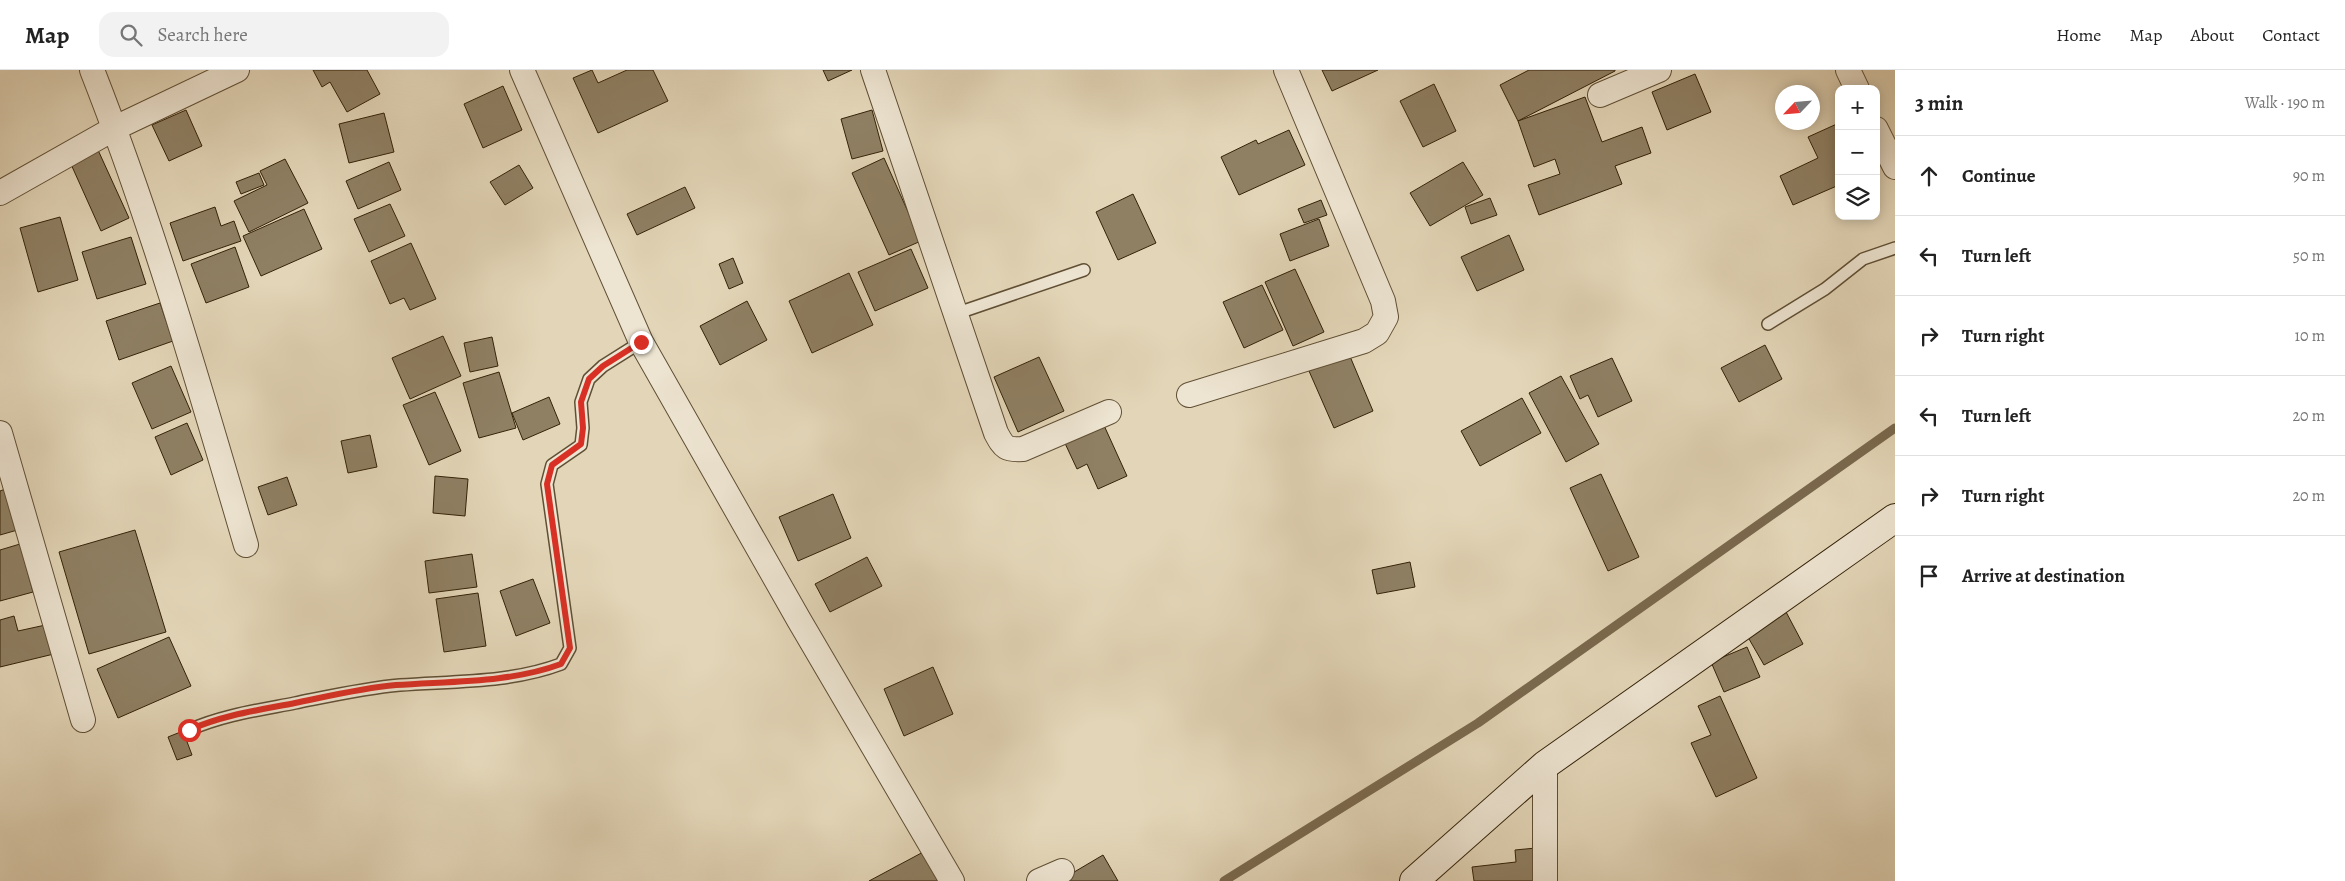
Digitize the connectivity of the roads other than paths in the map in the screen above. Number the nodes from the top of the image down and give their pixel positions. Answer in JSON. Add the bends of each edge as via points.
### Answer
{"nodes":[{"id":1,"x":92,"y":70,"type":"edge"},
{"id":2,"x":237,"y":70,"type":"edge"},
{"id":3,"x":522,"y":70,"type":"edge"},
{"id":4,"x":872,"y":70,"type":"edge"},
{"id":5,"x":1286,"y":70,"type":"edge"},
{"id":6,"x":1659,"y":70,"type":"edge"},
{"id":7,"x":1848,"y":70,"type":"edge"},
{"id":8,"x":1855,"y":85,"type":"edge"},
{"id":9,"x":1600,"y":95,"type":"dead end"},
{"id":10,"x":115,"y":128,"type":"junction"},
{"id":11,"x":1876,"y":130,"type":"edge"},
{"id":12,"x":1895,"y":167,"type":"edge"},
{"id":13,"x":0,"y":193,"type":"edge"},
{"id":14,"x":1895,"y":248,"type":"edge"},
{"id":15,"x":1084,"y":270,"type":"dead end"},
{"id":16,"x":956,"y":314,"type":"junction"},
{"id":17,"x":1768,"y":324,"type":"dead end"},
{"id":18,"x":641,"y":342,"type":"junction"},
{"id":19,"x":1189,"y":395,"type":"dead end"},
{"id":20,"x":1109,"y":412,"type":"dead end"},
{"id":21,"x":0,"y":433,"type":"edge"},
{"id":22,"x":1895,"y":518,"type":"edge"},
{"id":23,"x":246,"y":545,"type":"dead end"},
{"id":24,"x":83,"y":720,"type":"dead end"},
{"id":25,"x":189,"y":730,"type":"dead end"},
{"id":26,"x":1545,"y":765,"type":"junction"},
{"id":27,"x":1062,"y":871,"type":"dead end"},
{"id":28,"x":952,"y":881,"type":"edge"},
{"id":29,"x":1039,"y":881,"type":"edge"},
{"id":30,"x":1414,"y":881,"type":"edge"},
{"id":31,"x":1545,"y":881,"type":"edge"}],
"edges":[{"from":1,"to":10,"type":"street"},
{"from":2,"to":10,"type":"street"},
{"from":3,"to":18,"type":"street"},
{"from":4,"to":16,"type":"street"},
{"from":5,"to":19,"type":"street","via":[[1383,302],[1386,318],[1377,333],[1364,341]]},
{"from":6,"to":9,"type":"street"},
{"from":7,"to":8,"type":"street"},
{"from":10,"to":13,"type":"street"},
{"from":10,"to":23,"type":"street","via":[[176,306]]},
{"from":11,"to":12,"type":"street"},
{"from":14,"to":17,"type":"lane","via":[[1864,259],[1825,289]]},
{"from":15,"to":16,"type":"lane"},
{"from":16,"to":20,"type":"street","via":[[996,433],[1010,450],[1023,449]]},
{"from":18,"to":25,"type":"lane","via":[[589,379],[581,402],[581,444],[552,465],[547,484],[570,648],[561,664],[542,671],[504,677],[376,687],[237,714],[211,720]]},
{"from":18,"to":28,"type":"street","via":[[798,620]]},
{"from":21,"to":24,"type":"street"},
{"from":22,"to":26,"type":"street"},
{"from":26,"to":30,"type":"street"},
{"from":26,"to":31,"type":"street"},
{"from":27,"to":29,"type":"street"}]}
